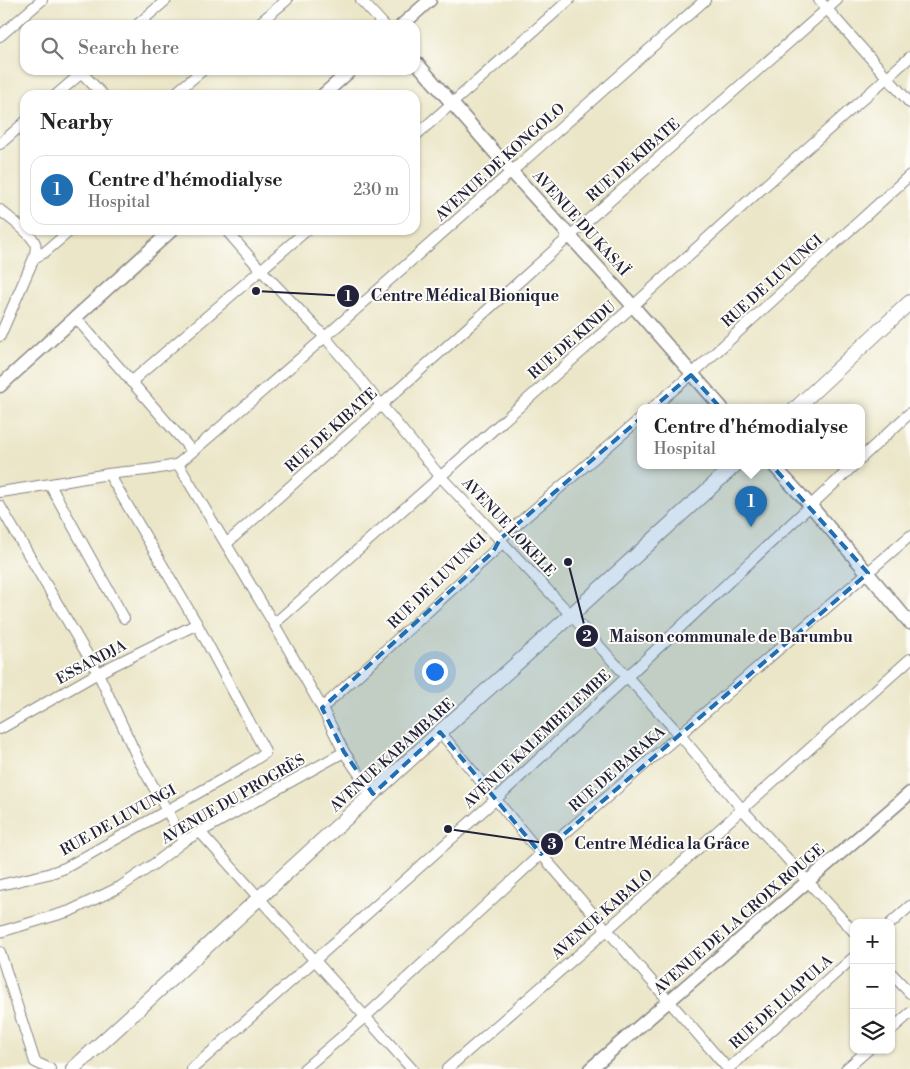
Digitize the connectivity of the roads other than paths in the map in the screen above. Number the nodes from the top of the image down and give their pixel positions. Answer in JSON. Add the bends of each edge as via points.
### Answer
{"nodes":[{"id":1,"x":42,"y":0,"type":"edge"},
{"id":2,"x":166,"y":0,"type":"edge"},
{"id":3,"x":287,"y":0,"type":"edge"},
{"id":4,"x":361,"y":0,"type":"edge"},
{"id":5,"x":430,"y":0,"type":"edge"},
{"id":6,"x":570,"y":0,"type":"edge"},
{"id":7,"x":705,"y":0,"type":"edge"},
{"id":8,"x":820,"y":0,"type":"edge"},
{"id":9,"x":837,"y":0,"type":"edge"},
{"id":10,"x":827,"y":9,"type":"junction"},
{"id":11,"x":143,"y":20,"type":"edge"},
{"id":12,"x":263,"y":20,"type":"edge"},
{"id":13,"x":379,"y":20,"type":"edge"},
{"id":14,"x":408,"y":20,"type":"edge"},
{"id":15,"x":0,"y":36,"type":"edge"},
{"id":16,"x":910,"y":57,"type":"edge"},
{"id":17,"x":420,"y":67,"type":"edge"},
{"id":18,"x":78,"y":75,"type":"edge"},
{"id":19,"x":86,"y":75,"type":"edge"},
{"id":20,"x":197,"y":75,"type":"edge"},
{"id":21,"x":345,"y":75,"type":"edge"},
{"id":22,"x":888,"y":78,"type":"junction"},
{"id":23,"x":62,"y":90,"type":"edge"},
{"id":24,"x":98,"y":90,"type":"edge"},
{"id":25,"x":179,"y":90,"type":"edge"},
{"id":26,"x":329,"y":90,"type":"edge"},
{"id":27,"x":452,"y":103,"type":"junction"},
{"id":28,"x":910,"y":103,"type":"edge"},
{"id":29,"x":20,"y":126,"type":"edge"},
{"id":30,"x":420,"y":132,"type":"edge"},
{"id":31,"x":0,"y":144,"type":"edge"},
{"id":32,"x":512,"y":171,"type":"junction"},
{"id":33,"x":910,"y":175,"type":"edge"},
{"id":34,"x":0,"y":210,"type":"edge"},
{"id":35,"x":20,"y":227,"type":"edge"},
{"id":36,"x":29,"y":235,"type":"edge"},
{"id":37,"x":65,"y":235,"type":"edge"},
{"id":38,"x":167,"y":235,"type":"edge"},
{"id":39,"x":230,"y":235,"type":"edge"},
{"id":40,"x":301,"y":235,"type":"edge"},
{"id":41,"x":570,"y":236,"type":"junction"},
{"id":42,"x":34,"y":258,"type":"junction"},
{"id":43,"x":261,"y":270,"type":"junction"},
{"id":44,"x":910,"y":302,"type":"edge"},
{"id":45,"x":633,"y":306,"type":"junction"},
{"id":46,"x":76,"y":318,"type":"junction"},
{"id":47,"x":0,"y":336,"type":"edge"},
{"id":48,"x":325,"y":337,"type":"junction"},
{"id":49,"x":692,"y":375,"type":"junction"},
{"id":50,"x":131,"y":382,"type":"junction"},
{"id":51,"x":0,"y":386,"type":"edge"},
{"id":52,"x":657,"y":404,"type":"edge"},
{"id":53,"x":718,"y":404,"type":"edge"},
{"id":54,"x":800,"y":404,"type":"edge"},
{"id":55,"x":381,"y":405,"type":"junction"},
{"id":56,"x":910,"y":413,"type":"edge"},
{"id":57,"x":637,"y":421,"type":"edge"},
{"id":58,"x":192,"y":451,"type":"junction"},
{"id":59,"x":865,"y":454,"type":"edge"},
{"id":60,"x":178,"y":464,"type":"junction"},
{"id":61,"x":731,"y":469,"type":"edge"},
{"id":62,"x":777,"y":469,"type":"edge"},
{"id":63,"x":850,"y":469,"type":"edge"},
{"id":64,"x":109,"y":474,"type":"junction"},
{"id":65,"x":440,"y":476,"type":"junction"},
{"id":66,"x":50,"y":485,"type":"junction"},
{"id":67,"x":0,"y":492,"type":"edge"},
{"id":68,"x":810,"y":505,"type":"junction"},
{"id":69,"x":0,"y":506,"type":"edge"},
{"id":70,"x":910,"y":536,"type":"edge"},
{"id":71,"x":500,"y":539,"type":"junction"},
{"id":72,"x":226,"y":544,"type":"junction"},
{"id":73,"x":868,"y":573,"type":"junction"},
{"id":74,"x":571,"y":615,"type":"junction"},
{"id":75,"x":124,"y":618,"type":"dead end"},
{"id":76,"x":910,"y":623,"type":"edge"},
{"id":77,"x":197,"y":624,"type":"junction"},
{"id":78,"x":274,"y":624,"type":"junction"},
{"id":79,"x":910,"y":659,"type":"edge"},
{"id":80,"x":98,"y":673,"type":"junction"},
{"id":81,"x":627,"y":677,"type":"junction"},
{"id":82,"x":322,"y":708,"type":"junction"},
{"id":83,"x":0,"y":729,"type":"edge"},
{"id":84,"x":440,"y":732,"type":"junction"},
{"id":85,"x":680,"y":735,"type":"junction"},
{"id":86,"x":344,"y":752,"type":"junction"},
{"id":87,"x":910,"y":793,"type":"edge"},
{"id":88,"x":373,"y":794,"type":"junction"},
{"id":89,"x":495,"y":800,"type":"junction"},
{"id":90,"x":742,"y":809,"type":"junction"},
{"id":91,"x":167,"y":811,"type":"junction"},
{"id":92,"x":200,"y":832,"type":"junction"},
{"id":93,"x":184,"y":841,"type":"junction"},
{"id":94,"x":541,"y":854,"type":"junction"},
{"id":95,"x":807,"y":882,"type":"junction"},
{"id":96,"x":0,"y":885,"type":"edge"},
{"id":97,"x":260,"y":898,"type":"junction"},
{"id":98,"x":910,"y":906,"type":"edge"},
{"id":99,"x":895,"y":919,"type":"edge"},
{"id":100,"x":850,"y":928,"type":"edge"},
{"id":101,"x":607,"y":930,"type":"junction"},
{"id":102,"x":0,"y":932,"type":"edge"},
{"id":103,"x":0,"y":952,"type":"edge"},
{"id":104,"x":315,"y":960,"type":"junction"},
{"id":105,"x":850,"y":961,"type":"edge"},
{"id":106,"x":2,"y":972,"type":"edge"},
{"id":107,"x":895,"y":977,"type":"edge"},
{"id":108,"x":910,"y":993,"type":"edge"},
{"id":109,"x":669,"y":1001,"type":"junction"},
{"id":110,"x":910,"y":1013,"type":"edge"},
{"id":111,"x":365,"y":1017,"type":"junction"},
{"id":112,"x":895,"y":1026,"type":"edge"},
{"id":113,"x":863,"y":1054,"type":"edge"},
{"id":114,"x":50,"y":1069,"type":"edge"},
{"id":115,"x":72,"y":1069,"type":"edge"},
{"id":116,"x":192,"y":1069,"type":"edge"},
{"id":117,"x":304,"y":1069,"type":"edge"},
{"id":118,"x":412,"y":1069,"type":"edge"},
{"id":119,"x":447,"y":1069,"type":"edge"},
{"id":120,"x":590,"y":1069,"type":"edge"},
{"id":121,"x":728,"y":1069,"type":"edge"},
{"id":122,"x":846,"y":1069,"type":"edge"}],
"edges":[{"from":1,"to":15,"type":"street"},
{"from":2,"to":11,"type":"street"},
{"from":3,"to":12,"type":"street"},
{"from":4,"to":13,"type":"street"},
{"from":5,"to":14,"type":"street"},
{"from":6,"to":27,"type":"street"},
{"from":7,"to":32,"type":"street","name":"AVENUE DE KONGOLO"},
{"from":8,"to":10,"type":"street"},
{"from":9,"to":10,"type":"street","name":"RUE DE KIBATE"},
{"from":10,"to":22,"type":"street"},
{"from":10,"to":41,"type":"street","name":"RUE DE KIBATE"},
{"from":16,"to":22,"type":"street","name":"RUE DE KINDU"},
{"from":17,"to":27,"type":"street","name":"AVENUE DU KASAÏ"},
{"from":18,"to":23,"type":"street"},
{"from":19,"to":24,"type":"street"},
{"from":20,"to":25,"type":"street"},
{"from":21,"to":26,"type":"street"},
{"from":22,"to":28,"type":"street"},
{"from":22,"to":45,"type":"street","name":"RUE DE KINDU"},
{"from":27,"to":30,"type":"street"},
{"from":27,"to":32,"type":"street","name":"AVENUE DU KASAÏ"},
{"from":29,"to":31,"type":"street"},
{"from":32,"to":41,"type":"street","name":"AVENUE DU KASAÏ"},
{"from":32,"to":48,"type":"street","name":"AVENUE DE KONGOLO"},
{"from":33,"to":49,"type":"street","name":"RUE DE LUVUNGI"},
{"from":34,"to":35,"type":"street"},
{"from":36,"to":42,"type":"street","via":[[35,243]]},
{"from":37,"to":42,"type":"street"},
{"from":38,"to":46,"type":"street"},
{"from":39,"to":43,"type":"street","name":"AVENUE LOKELE"},
{"from":40,"to":43,"type":"street"},
{"from":41,"to":45,"type":"street","name":"AVENUE DU KASAÏ"},
{"from":41,"to":55,"type":"street","name":"RUE DE KIBATE"},
{"from":42,"to":47,"type":"street"},
{"from":43,"to":48,"type":"street","name":"AVENUE LOKELE"},
{"from":43,"to":50,"type":"street"},
{"from":44,"to":54,"type":"main road"},
{"from":45,"to":49,"type":"street","name":"AVENUE DU KASAÏ"},
{"from":45,"to":65,"type":"street","name":"RUE DE KINDU"},
{"from":46,"to":50,"type":"street"},
{"from":46,"to":51,"type":"street"},
{"from":48,"to":55,"type":"street","name":"AVENUE LOKELE"},
{"from":48,"to":58,"type":"street","name":"AVENUE DE KONGOLO"},
{"from":49,"to":52,"type":"street","name":"RUE DE LUVUNGI"},
{"from":49,"to":53,"type":"street","name":"AVENUE DU KASAÏ"},
{"from":50,"to":58,"type":"street"},
{"from":55,"to":65,"type":"street","name":"AVENUE LOKELE"},
{"from":55,"to":72,"type":"street","name":"RUE DE KIBATE"},
{"from":56,"to":59,"type":"street"},
{"from":57,"to":71,"type":"street","name":"RUE DE LUVUNGI"},
{"from":58,"to":60,"type":"street","name":"AVENUE DE KONGOLO"},
{"from":60,"to":64,"type":"street"},
{"from":60,"to":72,"type":"street"},
{"from":61,"to":74,"type":"main road","name":"AVENUE KABAMBARE"},
{"from":62,"to":68,"type":"street"},
{"from":63,"to":68,"type":"street","name":"AVENUE KALEMBELEMBE"},
{"from":64,"to":66,"type":"street"},
{"from":64,"to":77,"type":"street"},
{"from":65,"to":71,"type":"street","name":"AVENUE LOKELE"},
{"from":65,"to":78,"type":"street","name":"RUE DE KINDU"},
{"from":66,"to":67,"type":"street"},
{"from":66,"to":75,"type":"street"},
{"from":68,"to":73,"type":"street"},
{"from":68,"to":81,"type":"street","name":"AVENUE KALEMBELEMBE"},
{"from":69,"to":80,"type":"street"},
{"from":70,"to":73,"type":"street","name":"RUE DE BARAKA"},
{"from":71,"to":74,"type":"street","name":"AVENUE LOKELE"},
{"from":71,"to":82,"type":"street","name":"RUE DE LUVUNGI","via":[[493,552]]},
{"from":72,"to":78,"type":"street"},
{"from":73,"to":76,"type":"street"},
{"from":73,"to":85,"type":"street","name":"RUE DE BARAKA"},
{"from":74,"to":81,"type":"street","name":"AVENUE LOKELE"},
{"from":74,"to":84,"type":"main road","name":"AVENUE KABAMBARE"},
{"from":77,"to":80,"type":"street","name":"ESSANDJA"},
{"from":77,"to":91,"type":"street","name":"RUE DE LUVUNGI","via":[[265,753]]},
{"from":78,"to":82,"type":"street"},
{"from":79,"to":90,"type":"street","name":"AVENUE KABALO"},
{"from":80,"to":83,"type":"street","name":"ESSANDJA"},
{"from":80,"to":91,"type":"street","via":[[134,751]]},
{"from":81,"to":85,"type":"street","name":"AVENUE LOKELE"},
{"from":81,"to":89,"type":"street","name":"AVENUE KALEMBELEMBE"},
{"from":82,"to":86,"type":"street"},
{"from":84,"to":88,"type":"main road","name":"AVENUE KABAMBARE"},
{"from":84,"to":89,"type":"street"},
{"from":85,"to":90,"type":"street","name":"AVENUE LOKELE"},
{"from":85,"to":94,"type":"street","name":"RUE DE BARAKA"},
{"from":86,"to":88,"type":"street"},
{"from":86,"to":92,"type":"street","name":"AVENUE DU PROGRÈS"},
{"from":87,"to":95,"type":"street","name":"AVENUE DE LA CROIX ROUGE"},
{"from":88,"to":97,"type":"main road","name":"AVENUE KABAMBARE"},
{"from":89,"to":94,"type":"street"},
{"from":89,"to":104,"type":"street","name":"AVENUE KALEMBELEMBE"},
{"from":90,"to":95,"type":"street","name":"AVENUE LOKELE"},
{"from":90,"to":101,"type":"street","name":"AVENUE KABALO"},
{"from":91,"to":93,"type":"street"},
{"from":91,"to":96,"type":"street","name":"RUE DE LUVUNGI","via":[[64,868]]},
{"from":92,"to":93,"type":"street","name":"AVENUE DU PROGRÈS"},
{"from":92,"to":97,"type":"street"},
{"from":93,"to":102,"type":"street","name":"AVENUE DU PROGRÈS","via":[[120,888],[70,911]]},
{"from":94,"to":101,"type":"street"},
{"from":94,"to":111,"type":"street","name":"RUE DE BARAKA"},
{"from":95,"to":100,"type":"street","name":"AVENUE LOKELE"},
{"from":95,"to":109,"type":"street","name":"AVENUE DE LA CROIX ROUGE"},
{"from":97,"to":104,"type":"street"},
{"from":97,"to":115,"type":"main road","name":"AVENUE KABAMBARE"},
{"from":98,"to":99,"type":"street"},
{"from":101,"to":109,"type":"street"},
{"from":101,"to":119,"type":"street","name":"AVENUE KABALO"},
{"from":103,"to":106,"type":"street"},
{"from":104,"to":111,"type":"street"},
{"from":104,"to":116,"type":"street","name":"AVENUE KALEMBELEMBE"},
{"from":105,"to":121,"type":"street","name":"RUE DE LUAPULA"},
{"from":106,"to":114,"type":"street","via":[[35,1062]]},
{"from":107,"to":108,"type":"street"},
{"from":109,"to":120,"type":"street","name":"AVENUE DE LA CROIX ROUGE"},
{"from":109,"to":121,"type":"street"},
{"from":110,"to":112,"type":"street"},
{"from":111,"to":117,"type":"street","name":"RUE DE BARAKA"},
{"from":111,"to":118,"type":"street"},
{"from":113,"to":122,"type":"street"}]}
